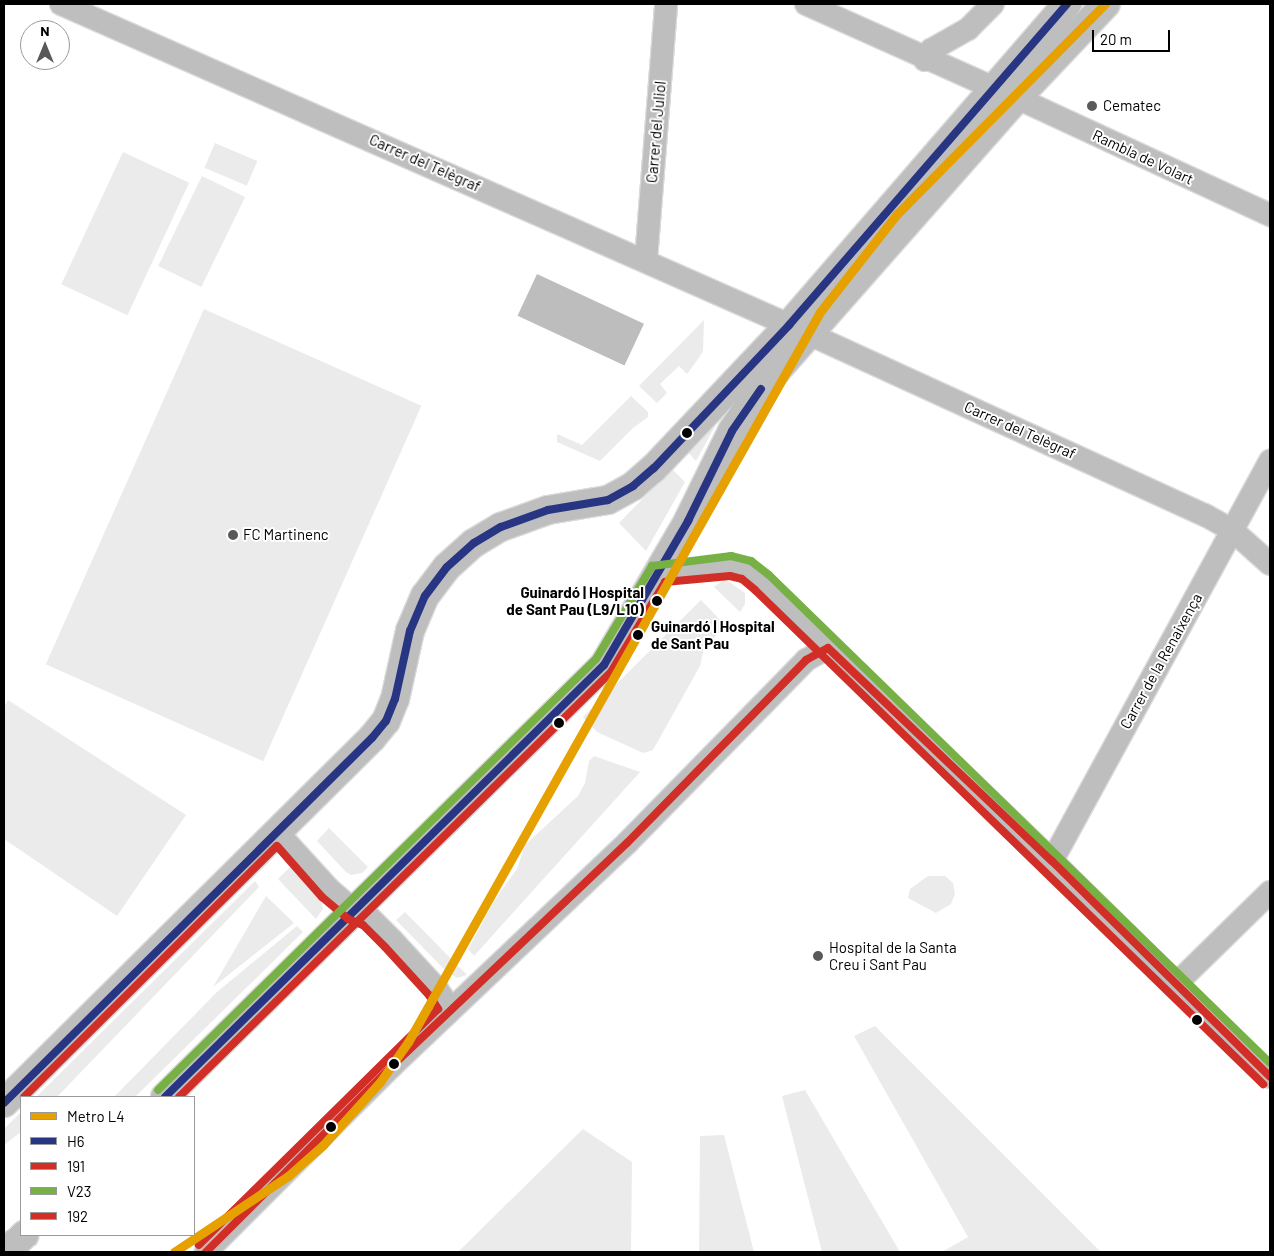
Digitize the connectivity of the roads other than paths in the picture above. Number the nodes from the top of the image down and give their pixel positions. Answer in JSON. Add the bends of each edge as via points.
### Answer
{"nodes":[{"id":1,"x":61,"y":4,"type":"edge"},
{"id":2,"x":666,"y":4,"type":"edge"},
{"id":3,"x":806,"y":4,"type":"edge"},
{"id":4,"x":993,"y":4,"type":"edge"},
{"id":5,"x":1067,"y":4,"type":"edge"},
{"id":6,"x":1106,"y":4,"type":"edge"},
{"id":7,"x":925,"y":60,"type":"junction"},
{"id":8,"x":1005,"y":93,"type":"junction"},
{"id":9,"x":1270,"y":216,"type":"edge"},
{"id":10,"x":646,"y":260,"type":"junction"},
{"id":11,"x":798,"y":329,"type":"junction"},
{"id":12,"x":1270,"y":461,"type":"edge"},
{"id":13,"x":1232,"y":530,"type":"junction"},
{"id":14,"x":1270,"y":564,"type":"edge"},
{"id":15,"x":659,"y":573,"type":"junction"},
{"id":16,"x":828,"y":648,"type":"junction"},
{"id":17,"x":277,"y":832,"type":"junction"},
{"id":18,"x":1052,"y":861,"type":"junction"},
{"id":19,"x":1270,"y":892,"type":"edge"},
{"id":20,"x":354,"y":911,"type":"junction"},
{"id":21,"x":1178,"y":983,"type":"junction"},
{"id":22,"x":448,"y":1013,"type":"junction"},
{"id":23,"x":1270,"y":1077,"type":"edge"},
{"id":24,"x":165,"y":1096,"type":"edge"},
{"id":25,"x":4,"y":1103,"type":"edge"},
{"id":26,"x":23,"y":1236,"type":"edge"},
{"id":27,"x":6,"y":1252,"type":"edge"},
{"id":28,"x":206,"y":1252,"type":"edge"}],
"edges":[{"from":1,"to":10,"type":"street","name":"Carrer del Telègraf"},
{"from":2,"to":10,"type":"street","name":"Carrer del Juliol"},
{"from":3,"to":7,"type":"street","name":"Rambla de Volart"},
{"from":4,"to":7,"type":"street","via":[[968,29],[931,50]]},
{"from":5,"to":8,"type":"main road"},
{"from":6,"to":8,"type":"main road"},
{"from":7,"to":8,"type":"street","name":"Rambla de Volart"},
{"from":8,"to":9,"type":"street","name":"Rambla de Volart"},
{"from":8,"to":11,"type":"main road"},
{"from":10,"to":11,"type":"street","name":"Carrer del Telègraf"},
{"from":11,"to":13,"type":"street","name":"Carrer del Telègraf","via":[[1173,499]]},
{"from":11,"to":15,"type":"main road","via":[[742,413],[708,484]]},
{"from":11,"to":17,"type":"main road","via":[[633,486],[608,500],[548,510],[502,528],[474,543],[447,567],[425,596],[414,622],[395,699],[386,720],[372,738]]},
{"from":12,"to":13,"type":"street","name":"Carrer de la Renaixença"},
{"from":13,"to":14,"type":"street","name":"Carrer del Telègraf"},
{"from":13,"to":18,"type":"street","name":"Carrer de la Renaixença"},
{"from":15,"to":16,"type":"street","via":[[732,566],[747,570]]},
{"from":15,"to":20,"type":"main road","via":[[604,665]]},
{"from":16,"to":18,"type":"street"},
{"from":16,"to":22,"type":"street","via":[[806,660],[627,843]]},
{"from":17,"to":20,"type":"street"},
{"from":17,"to":25,"type":"main road"},
{"from":18,"to":21,"type":"street"},
{"from":19,"to":21,"type":"street"},
{"from":20,"to":22,"type":"street","via":[[368,916],[437,988],[447,1004]]},
{"from":20,"to":24,"type":"main road"},
{"from":21,"to":23,"type":"street"},
{"from":22,"to":28,"type":"street"},
{"from":26,"to":27,"type":"main road"}]}
